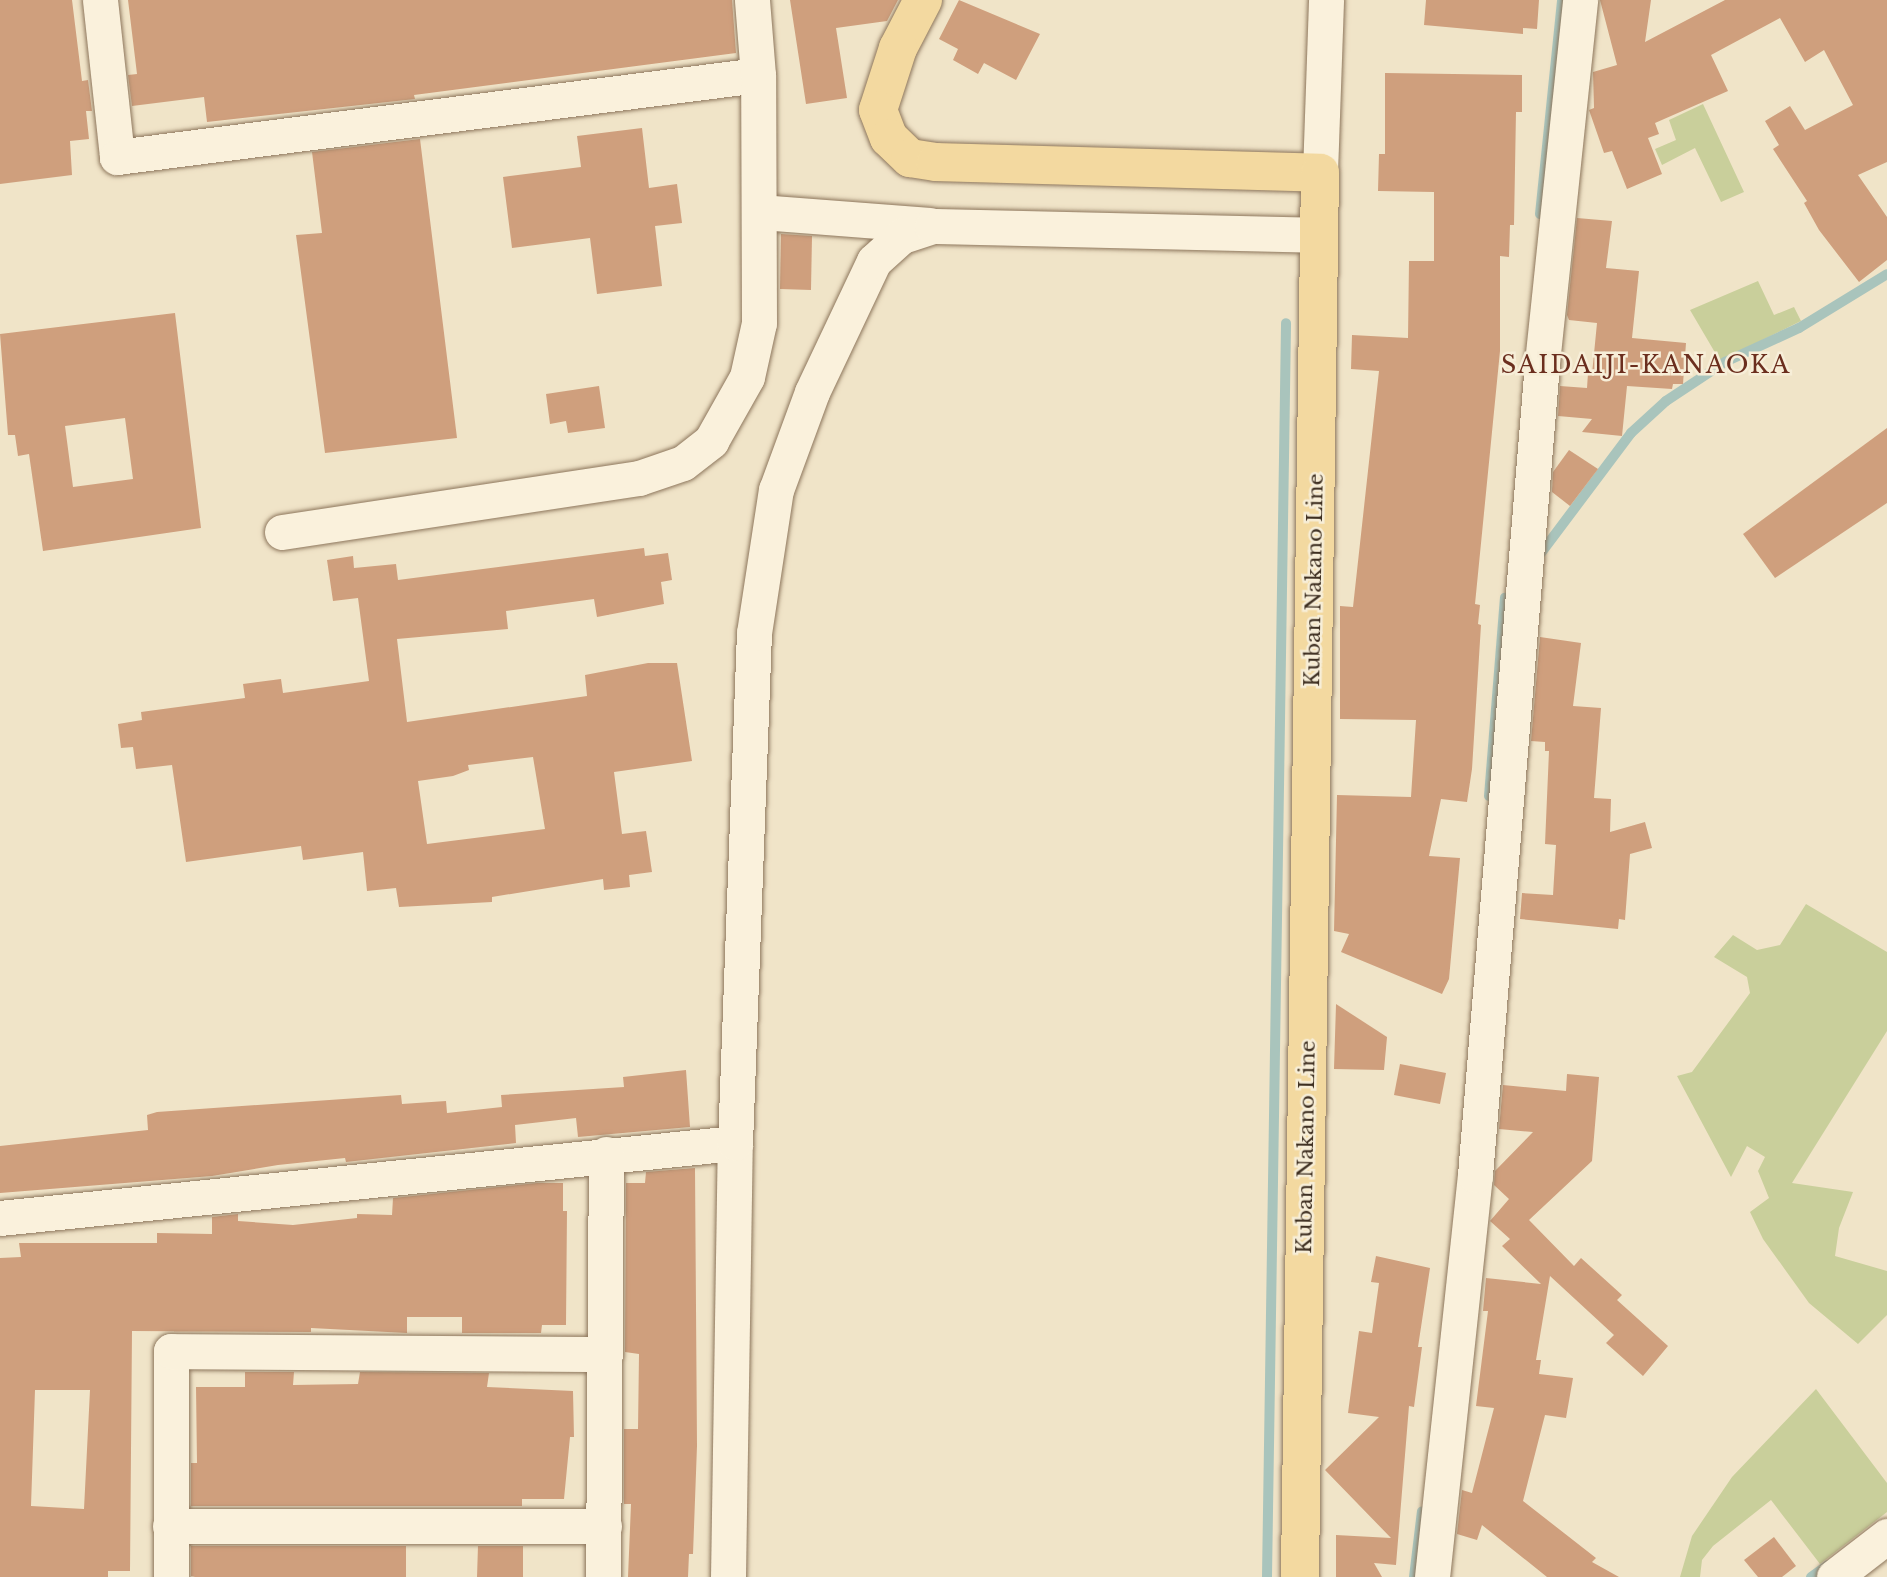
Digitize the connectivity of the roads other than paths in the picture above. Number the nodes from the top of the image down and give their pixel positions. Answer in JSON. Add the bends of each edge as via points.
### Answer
{"nodes":[{"id":1,"x":100,"y":0,"type":"edge"},
{"id":2,"x":752,"y":0,"type":"edge"},
{"id":3,"x":923,"y":0,"type":"edge"},
{"id":4,"x":1326,"y":0,"type":"edge"},
{"id":5,"x":1580,"y":0,"type":"edge"},
{"id":6,"x":758,"y":75,"type":"junction"},
{"id":7,"x":1320,"y":173,"type":"junction"},
{"id":8,"x":760,"y":212,"type":"junction"},
{"id":9,"x":932,"y":226,"type":"junction"},
{"id":10,"x":1319,"y":235,"type":"junction"},
{"id":11,"x":282,"y":532,"type":"dead end"},
{"id":12,"x":735,"y":1143,"type":"junction"},
{"id":13,"x":606,"y":1154,"type":"junction"},
{"id":14,"x":0,"y":1218,"type":"edge"},
{"id":15,"x":605,"y":1354,"type":"junction"},
{"id":16,"x":170,"y":1526,"type":"junction"},
{"id":17,"x":604,"y":1526,"type":"junction"},
{"id":18,"x":1887,"y":1536,"type":"edge"},
{"id":19,"x":172,"y":1577,"type":"edge"},
{"id":20,"x":603,"y":1577,"type":"edge"},
{"id":21,"x":728,"y":1577,"type":"edge"},
{"id":22,"x":1300,"y":1577,"type":"edge"},
{"id":23,"x":1432,"y":1577,"type":"edge"},
{"id":24,"x":1834,"y":1577,"type":"edge"}],
"edges":[{"from":1,"to":6,"type":"street","via":[[117,157]]},
{"from":2,"to":6,"type":"street"},
{"from":3,"to":7,"type":"main road","via":[[898,48],[878,110],[889,138],[911,158]]},
{"from":4,"to":7,"type":"street"},
{"from":5,"to":23,"type":"street","via":[[1542,363],[1475,1175]]},
{"from":6,"to":8,"type":"street"},
{"from":7,"to":10,"type":"main road","name":"Kuban Nakano Line"},
{"from":8,"to":9,"type":"street"},
{"from":8,"to":11,"type":"street","via":[[759,323],[747,377],[730,415],[711,441],[683,463],[639,478]]},
{"from":9,"to":10,"type":"street"},
{"from":9,"to":12,"type":"street","via":[[902,236],[874,261],[812,392],[776,490],[768,526],[754,633],[747,752]]},
{"from":10,"to":22,"type":"main road","name":"Kuban Nakano Line"},
{"from":12,"to":13,"type":"street"},
{"from":12,"to":21,"type":"street"},
{"from":13,"to":14,"type":"street"},
{"from":13,"to":15,"type":"street"},
{"from":15,"to":16,"type":"street","via":[[171,1351]]},
{"from":15,"to":17,"type":"street"},
{"from":16,"to":17,"type":"street"},
{"from":16,"to":19,"type":"street"},
{"from":17,"to":20,"type":"street"},
{"from":18,"to":24,"type":"street"}]}
